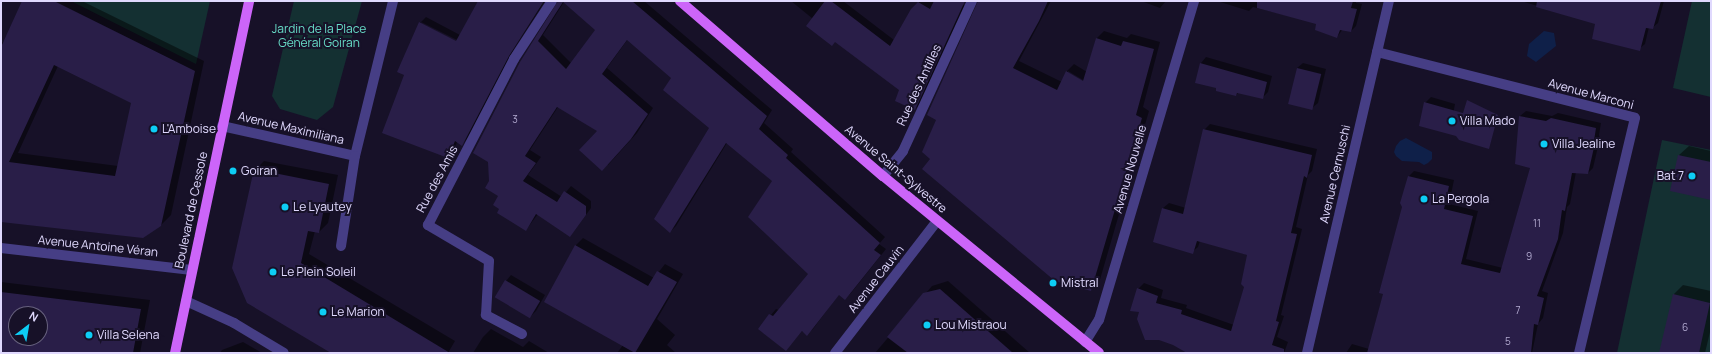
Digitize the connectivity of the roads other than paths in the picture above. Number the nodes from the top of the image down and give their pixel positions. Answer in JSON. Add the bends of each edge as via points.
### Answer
{"nodes":[{"id":1,"x":249,"y":1,"type":"edge"},
{"id":2,"x":393,"y":1,"type":"edge"},
{"id":3,"x":552,"y":1,"type":"edge"},
{"id":4,"x":680,"y":1,"type":"edge"},
{"id":5,"x":972,"y":1,"type":"edge"},
{"id":6,"x":1194,"y":1,"type":"edge"},
{"id":7,"x":1389,"y":1,"type":"edge"},
{"id":8,"x":1377,"y":52,"type":"junction"},
{"id":9,"x":222,"y":126,"type":"junction"},
{"id":10,"x":355,"y":156,"type":"junction"},
{"id":11,"x":884,"y":176,"type":"junction"},
{"id":12,"x":937,"y":221,"type":"junction"},
{"id":13,"x":341,"y":246,"type":"dead end"},
{"id":14,"x":1,"y":248,"type":"edge"},
{"id":15,"x":192,"y":270,"type":"junction"},
{"id":16,"x":186,"y":301,"type":"junction"},
{"id":17,"x":522,"y":334,"type":"dead end"},
{"id":18,"x":1085,"y":342,"type":"junction"},
{"id":19,"x":175,"y":353,"type":"edge"},
{"id":20,"x":284,"y":353,"type":"edge"},
{"id":21,"x":834,"y":353,"type":"edge"},
{"id":22,"x":1099,"y":353,"type":"edge"},
{"id":23,"x":1307,"y":353,"type":"edge"},
{"id":24,"x":1579,"y":353,"type":"edge"}],
"edges":[{"from":1,"to":9,"type":"main road","name":"Boulevard de Cessole"},
{"from":2,"to":10,"type":"street","name":"Avenue Maximiliana"},
{"from":3,"to":17,"type":"street","name":"Rue des Amis","via":[[514,59],[428,225],[489,261],[486,315]]},
{"from":4,"to":11,"type":"main road","name":"Avenue Saint-Sylvestre"},
{"from":5,"to":11,"type":"street","name":"Rue des Antilles","via":[[903,151]]},
{"from":6,"to":18,"type":"street","name":"Avenue Nouvelle","via":[[1099,320]]},
{"from":7,"to":8,"type":"street","name":"Avenue Cernuschi"},
{"from":8,"to":23,"type":"street","name":"Avenue Cernuschi"},
{"from":8,"to":24,"type":"street","name":"Avenue Marconi","via":[[1635,118]]},
{"from":9,"to":10,"type":"street","name":"Avenue Maximiliana"},
{"from":9,"to":15,"type":"main road","name":"Boulevard de Cessole"},
{"from":10,"to":13,"type":"street","name":"Avenue Maximiliana"},
{"from":11,"to":12,"type":"main road","name":"Avenue Saint-Sylvestre"},
{"from":12,"to":18,"type":"main road","name":"Avenue Saint-Sylvestre"},
{"from":12,"to":21,"type":"street","name":"Avenue Cauvin"},
{"from":14,"to":15,"type":"street","name":"Avenue Antoine Véran"},
{"from":15,"to":16,"type":"main road","name":"Boulevard de Cessole"},
{"from":16,"to":19,"type":"main road","name":"Boulevard de Cessole"},
{"from":16,"to":20,"type":"street","via":[[234,323]]},
{"from":18,"to":22,"type":"main road","name":"Avenue Saint-Sylvestre"}]}
